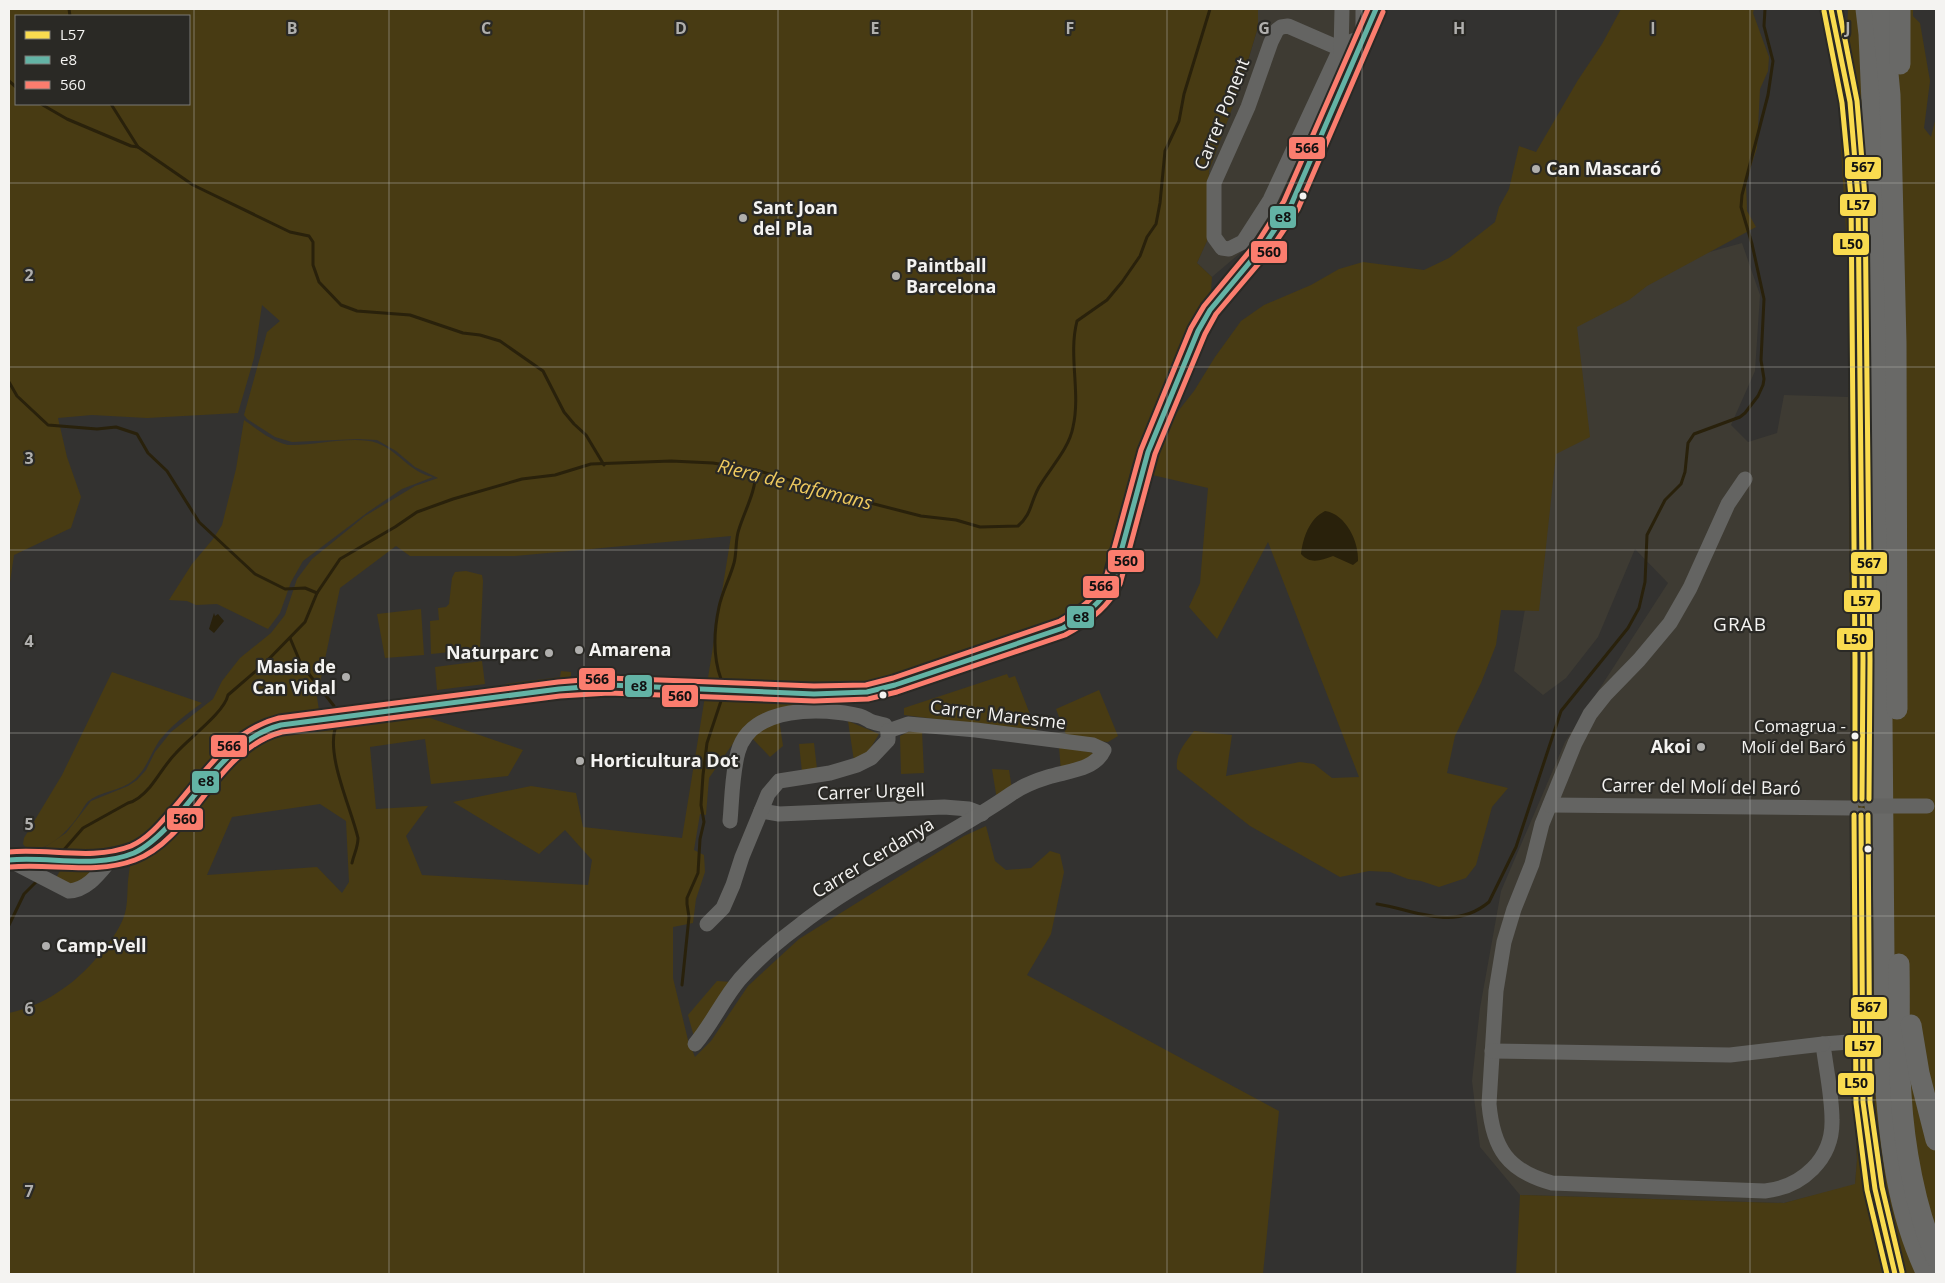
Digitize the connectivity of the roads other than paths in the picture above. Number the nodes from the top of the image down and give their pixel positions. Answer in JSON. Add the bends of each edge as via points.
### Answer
{"nodes":[{"id":1,"x":1342,"y":9,"type":"edge"},
{"id":2,"x":1363,"y":9,"type":"edge"},
{"id":3,"x":1376,"y":9,"type":"edge"},
{"id":4,"x":1831,"y":9,"type":"edge"},
{"id":5,"x":1866,"y":9,"type":"edge"},
{"id":6,"x":1882,"y":9,"type":"edge"},
{"id":7,"x":1900,"y":9,"type":"edge"},
{"id":8,"x":1363,"y":37,"type":"junction"},
{"id":9,"x":1342,"y":45,"type":"junction"},
{"id":10,"x":1338,"y":97,"type":"junction"},
{"id":11,"x":1891,"y":171,"type":"junction"},
{"id":12,"x":1745,"y":479,"type":"dead end"},
{"id":13,"x":848,"y":694,"type":"junction"},
{"id":14,"x":844,"y":713,"type":"junction"},
{"id":15,"x":876,"y":723,"type":"junction"},
{"id":16,"x":1104,"y":750,"type":"joint"},
{"id":17,"x":1550,"y":804,"type":"junction"},
{"id":18,"x":1863,"y":807,"type":"junction"},
{"id":19,"x":1932,"y":807,"type":"edge"},
{"id":20,"x":761,"y":812,"type":"junction"},
{"id":21,"x":982,"y":814,"type":"junction"},
{"id":22,"x":730,"y":821,"type":"dead end"},
{"id":23,"x":112,"y":858,"type":"junction"},
{"id":24,"x":9,"y":860,"type":"edge"},
{"id":25,"x":33,"y":864,"type":"junction"},
{"id":26,"x":707,"y":924,"type":"dead end"},
{"id":27,"x":1898,"y":938,"type":"junction"},
{"id":28,"x":1862,"y":1041,"type":"junction"},
{"id":29,"x":695,"y":1044,"type":"dead end"},
{"id":30,"x":1823,"y":1044,"type":"junction"},
{"id":31,"x":1492,"y":1051,"type":"junction"},
{"id":32,"x":1936,"y":1140,"type":"edge"},
{"id":33,"x":1936,"y":1257,"type":"edge"},
{"id":34,"x":1895,"y":1274,"type":"edge"},
{"id":35,"x":1927,"y":1274,"type":"edge"}],
"edges":[{"from":1,"to":9,"type":"street","name":"Carrer Ponent"},
{"from":2,"to":8,"type":"street"},
{"from":3,"to":8,"type":"main road"},
{"from":4,"to":18,"type":"street","via":[[1847,81],[1857,173]]},
{"from":5,"to":35,"type":"highway","via":[[1874,148],[1879,358],[1885,1080],[1888,1126],[1900,1194],[1914,1244]]},
{"from":6,"to":11,"type":"highway","via":[[1890,95]]},
{"from":7,"to":11,"type":"highway","via":[[1900,63]]},
{"from":8,"to":9,"type":"street"},
{"from":8,"to":10,"type":"main road"},
{"from":9,"to":9,"type":"street","name":"Carrer Ponent","via":[[1270,200],[1243,242],[1229,249],[1222,248],[1214,237],[1214,183],[1248,107],[1277,30],[1288,26],[1334,46]]},
{"from":9,"to":10,"type":"street","name":"Carrer Ponent"},
{"from":10,"to":13,"type":"main road","via":[[1285,216],[1210,310],[1198,331],[1148,452],[1120,560],[1103,598],[1082,618],[1045,636],[895,685]]},
{"from":11,"to":27,"type":"highway","via":[[1896,343]]},
{"from":12,"to":17,"type":"street","via":[[1728,504],[1690,588],[1670,623],[1590,714]]},
{"from":13,"to":14,"type":"street"},
{"from":13,"to":15,"type":"street"},
{"from":13,"to":23,"type":"main road","via":[[610,685],[277,726],[243,743],[147,845]]},
{"from":14,"to":15,"type":"street"},
{"from":14,"to":22,"type":"street","via":[[787,713],[752,731],[738,751]]},
{"from":15,"to":16,"type":"street","name":"Carrer Maresme","via":[[976,730],[1093,745]]},
{"from":15,"to":20,"type":"street","via":[[888,740],[871,758],[830,773],[779,781],[768,794]]},
{"from":16,"to":21,"type":"street","name":"Carrer Cerdanya","via":[[1102,756],[1088,765],[1028,784]]},
{"from":17,"to":18,"type":"street","name":"Carrer del Molí del Baró"},
{"from":17,"to":31,"type":"street","via":[[1504,942],[1496,991]]},
{"from":18,"to":19,"type":"street","name":"Carrer del Molí del Baró","bridge":true},
{"from":18,"to":28,"type":"street"},
{"from":20,"to":21,"type":"street","name":"Carrer Urgell","via":[[944,807],[969,809]]},
{"from":20,"to":26,"type":"street","via":[[730,893],[722,908]]},
{"from":21,"to":29,"type":"street","name":"Carrer Cerdanya","via":[[918,850],[796,928],[741,979]]},
{"from":23,"to":25,"type":"main road"},
{"from":23,"to":25,"type":"street","via":[[86,885],[75,890],[62,889]]},
{"from":24,"to":25,"type":"main road"},
{"from":27,"to":32,"type":"highway","via":[[1919,1073]]},
{"from":27,"to":33,"type":"highway","via":[[1904,1134],[1917,1196]]},
{"from":28,"to":30,"type":"street"},
{"from":28,"to":34,"type":"street","via":[[1863,1102],[1870,1170]]},
{"from":30,"to":31,"type":"street","via":[[1730,1055]]},
{"from":30,"to":31,"type":"street","via":[[1832,1120],[1827,1148],[1808,1174],[1788,1186],[1766,1191],[1568,1185],[1535,1178],[1508,1160],[1494,1137],[1489,1104]]}]}
